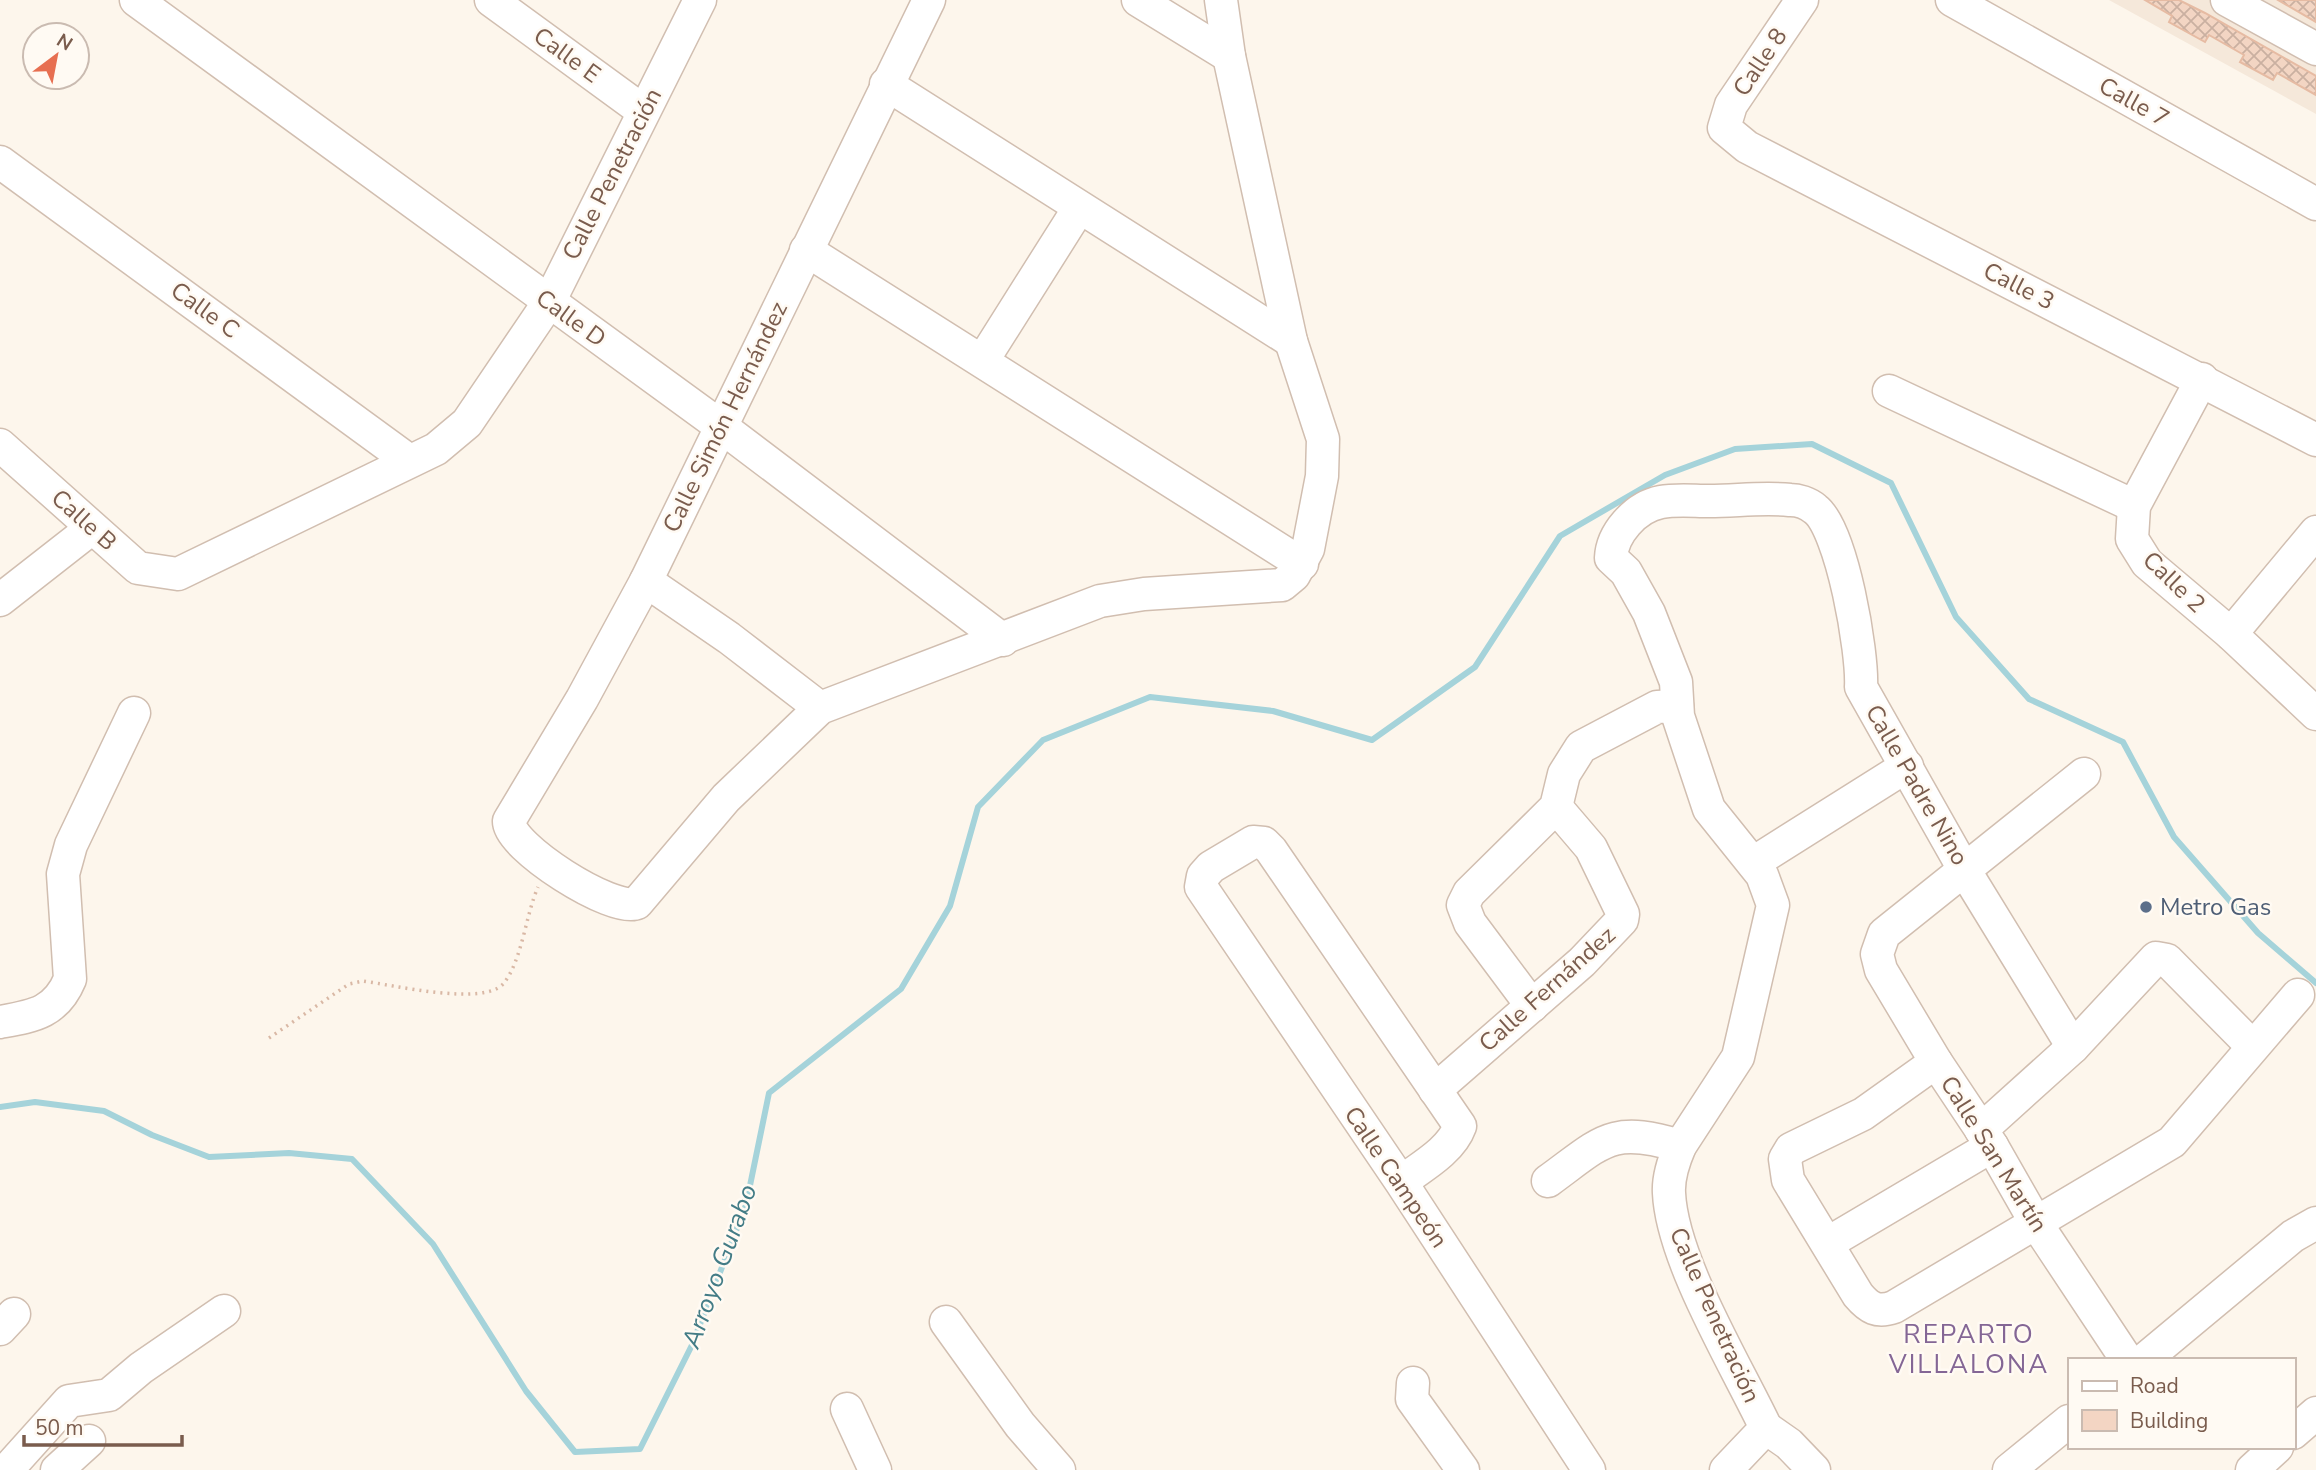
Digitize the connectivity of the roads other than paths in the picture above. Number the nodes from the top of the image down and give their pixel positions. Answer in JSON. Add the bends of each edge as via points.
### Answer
{"nodes":[{"id":1,"x":136,"y":0,"type":"edge"},
{"id":2,"x":491,"y":0,"type":"edge"},
{"id":3,"x":700,"y":0,"type":"edge"},
{"id":4,"x":929,"y":0,"type":"edge"},
{"id":5,"x":1139,"y":0,"type":"edge"},
{"id":6,"x":1221,"y":0,"type":"edge"},
{"id":7,"x":1801,"y":0,"type":"edge"},
{"id":8,"x":1952,"y":0,"type":"edge"},
{"id":9,"x":2227,"y":0,"type":"edge"},
{"id":10,"x":2316,"y":49,"type":"edge"},
{"id":11,"x":1229,"y":56,"type":"junction"},
{"id":12,"x":887,"y":84,"type":"junction"},
{"id":13,"x":643,"y":111,"type":"junction"},
{"id":14,"x":1724,"y":128,"type":"joint"},
{"id":15,"x":0,"y":162,"type":"edge"},
{"id":16,"x":2316,"y":204,"type":"edge"},
{"id":17,"x":1079,"y":208,"type":"junction"},
{"id":18,"x":806,"y":250,"type":"junction"},
{"id":19,"x":549,"y":302,"type":"junction"},
{"id":20,"x":1291,"y":341,"type":"junction"},
{"id":21,"x":983,"y":360,"type":"junction"},
{"id":22,"x":2202,"y":379,"type":"junction"},
{"id":23,"x":1889,"y":391,"type":"dead end"},
{"id":24,"x":719,"y":425,"type":"junction"},
{"id":25,"x":2316,"y":440,"type":"edge"},
{"id":26,"x":0,"y":445,"type":"edge"},
{"id":27,"x":408,"y":460,"type":"junction"},
{"id":28,"x":2134,"y":506,"type":"junction"},
{"id":29,"x":92,"y":528,"type":"junction"},
{"id":30,"x":2316,"y":532,"type":"edge"},
{"id":31,"x":1302,"y":564,"type":"junction"},
{"id":32,"x":1626,"y":572,"type":"joint"},
{"id":33,"x":178,"y":574,"type":"joint"},
{"id":34,"x":646,"y":581,"type":"junction"},
{"id":35,"x":0,"y":600,"type":"edge"},
{"id":36,"x":2231,"y":635,"type":"junction"},
{"id":37,"x":1003,"y":640,"type":"junction"},
{"id":38,"x":1677,"y":706,"type":"junction"},
{"id":39,"x":821,"y":708,"type":"junction"},
{"id":40,"x":134,"y":713,"type":"dead end"},
{"id":41,"x":2316,"y":714,"type":"edge"},
{"id":42,"x":1907,"y":766,"type":"junction"},
{"id":43,"x":2084,"y":774,"type":"dead end"},
{"id":44,"x":1556,"y":807,"type":"junction"},
{"id":45,"x":1753,"y":863,"type":"junction"},
{"id":46,"x":1965,"y":871,"type":"junction"},
{"id":47,"x":2298,"y":995,"type":"dead end"},
{"id":48,"x":1532,"y":1006,"type":"junction"},
{"id":49,"x":0,"y":1022,"type":"edge"},
{"id":50,"x":2252,"y":1046,"type":"junction"},
{"id":51,"x":2073,"y":1047,"type":"junction"},
{"id":52,"x":1936,"y":1062,"type":"junction"},
{"id":53,"x":1435,"y":1090,"type":"junction"},
{"id":54,"x":1987,"y":1138,"type":"junction"},
{"id":55,"x":1680,"y":1146,"type":"junction"},
{"id":56,"x":1548,"y":1181,"type":"dead end"},
{"id":57,"x":1401,"y":1182,"type":"junction"},
{"id":58,"x":2036,"y":1223,"type":"junction"},
{"id":59,"x":2316,"y":1223,"type":"edge"},
{"id":60,"x":1828,"y":1243,"type":"junction"},
{"id":61,"x":224,"y":1311,"type":"dead end"},
{"id":62,"x":946,"y":1322,"type":"dead end"},
{"id":63,"x":2126,"y":1358,"type":"edge"},
{"id":64,"x":2146,"y":1358,"type":"edge"},
{"id":65,"x":1413,"y":1383,"type":"dead end"},
{"id":66,"x":847,"y":1409,"type":"dead end"},
{"id":67,"x":2316,"y":1413,"type":"edge"},
{"id":68,"x":2068,"y":1422,"type":"edge"},
{"id":69,"x":1766,"y":1427,"type":"junction"},
{"id":70,"x":2295,"y":1431,"type":"edge"},
{"id":71,"x":89,"y":1441,"type":"dead end"},
{"id":72,"x":2275,"y":1449,"type":"edge"},
{"id":73,"x":7,"y":1470,"type":"edge"},
{"id":74,"x":57,"y":1470,"type":"edge"},
{"id":75,"x":875,"y":1470,"type":"edge"},
{"id":76,"x":1059,"y":1470,"type":"edge"},
{"id":77,"x":1463,"y":1470,"type":"edge"},
{"id":78,"x":1589,"y":1470,"type":"edge"},
{"id":79,"x":1726,"y":1470,"type":"edge"},
{"id":80,"x":1814,"y":1470,"type":"edge"},
{"id":81,"x":2009,"y":1470,"type":"edge"},
{"id":82,"x":2252,"y":1470,"type":"edge"}],
"edges":[{"from":1,"to":19,"type":"street","name":"Calle D"},
{"from":2,"to":13,"type":"street","name":"Calle E"},
{"from":3,"to":13,"type":"street","name":"Calle Penetración"},
{"from":4,"to":12,"type":"street","name":"Calle Simón Hernández"},
{"from":5,"to":11,"type":"street"},
{"from":6,"to":11,"type":"street"},
{"from":7,"to":14,"type":"street","name":"Calle 8","via":[[1731,105]]},
{"from":8,"to":16,"type":"street","name":"Calle 7"},
{"from":9,"to":10,"type":"street"},
{"from":11,"to":20,"type":"street"},
{"from":12,"to":17,"type":"street"},
{"from":12,"to":18,"type":"street","name":"Calle Simón Hernández"},
{"from":13,"to":19,"type":"street","name":"Calle Penetración"},
{"from":14,"to":22,"type":"street","name":"Calle 3","via":[[1747,147]]},
{"from":15,"to":27,"type":"street","name":"Calle C"},
{"from":17,"to":20,"type":"street"},
{"from":17,"to":21,"type":"street"},
{"from":18,"to":21,"type":"street"},
{"from":18,"to":24,"type":"street","name":"Calle Simón Hernández"},
{"from":19,"to":24,"type":"street","name":"Calle D"},
{"from":19,"to":27,"type":"street","name":"Calle Penetración","via":[[467,424],[436,449]]},
{"from":20,"to":31,"type":"street","via":[[1323,439],[1318,509]]},
{"from":21,"to":31,"type":"street"},
{"from":22,"to":25,"type":"street","name":"Calle 3"},
{"from":22,"to":28,"type":"street","name":"Calle 2"},
{"from":23,"to":28,"type":"street"},
{"from":24,"to":34,"type":"street","name":"Calle Simón Hernández"},
{"from":24,"to":37,"type":"street","name":"Calle D"},
{"from":26,"to":29,"type":"street","name":"Calle B"},
{"from":27,"to":33,"type":"street","name":"Calle Penetración"},
{"from":28,"to":36,"type":"street","name":"Calle 2","via":[[2132,539],[2147,563]]},
{"from":29,"to":33,"type":"street","name":"Calle B","via":[[138,568]]},
{"from":29,"to":35,"type":"street"},
{"from":30,"to":36,"type":"street"},
{"from":31,"to":37,"type":"street","via":[[1282,585],[1100,601]]},
{"from":32,"to":38,"type":"street","name":"Calle Penetración","via":[[1649,613],[1676,682]]},
{"from":32,"to":42,"type":"street","name":"Calle Padre Nino","via":[[1611,558],[1612,544],[1631,519],[1660,502],[1790,500],[1815,508],[1836,544],[1850,600],[1861,687]]},
{"from":34,"to":39,"type":"street"},
{"from":34,"to":39,"type":"street","name":"Calle Simón Hernández","via":[[513,814],[509,827],[547,863],[619,905],[637,903],[726,797]]},
{"from":36,"to":41,"type":"street","name":"Calle 2"},
{"from":37,"to":39,"type":"street"},
{"from":38,"to":44,"type":"street","via":[[1657,708],[1581,747],[1564,774]]},
{"from":38,"to":45,"type":"street","name":"Calle Penetración","via":[[1709,809]]},
{"from":40,"to":49,"type":"street","via":[[71,845],[63,874],[70,979],[64,994],[39,1015]]},
{"from":42,"to":45,"type":"street"},
{"from":42,"to":46,"type":"street","name":"Calle Padre Nino"},
{"from":43,"to":46,"type":"street"},
{"from":44,"to":48,"type":"street","name":"Calle Fernández","via":[[1591,848],[1623,914],[1619,926]]},
{"from":44,"to":48,"type":"street","via":[[1469,892],[1463,905],[1470,923]]},
{"from":45,"to":55,"type":"street","name":"Calle Penetración","via":[[1773,905],[1738,1056]]},
{"from":46,"to":51,"type":"street","name":"Calle Padre Nino"},
{"from":46,"to":52,"type":"street","name":"Calle San Martín","via":[[1893,926],[1879,942],[1877,954],[1881,970]]},
{"from":47,"to":50,"type":"street"},
{"from":48,"to":53,"type":"street","name":"Calle Fernández"},
{"from":50,"to":51,"type":"street","via":[[2161,958],[2149,962]]},
{"from":50,"to":58,"type":"street","via":[[2172,1143]]},
{"from":51,"to":54,"type":"street"},
{"from":52,"to":54,"type":"street","name":"Calle San Martín"},
{"from":52,"to":60,"type":"street","via":[[1863,1114],[1791,1149],[1785,1159],[1788,1180]]},
{"from":53,"to":57,"type":"street","via":[[1460,1126],[1456,1137]]},
{"from":53,"to":57,"type":"street","name":"Calle Campeón","via":[[1272,850],[1253,842],[1211,867],[1201,887]]},
{"from":54,"to":58,"type":"street","name":"Calle San Martín"},
{"from":54,"to":60,"type":"street"},
{"from":55,"to":56,"type":"street","via":[[1650,1137],[1620,1136],[1587,1152]]},
{"from":55,"to":69,"type":"street","name":"Calle Penetración","via":[[1668,1190],[1679,1242]]},
{"from":57,"to":78,"type":"street","name":"Calle Campeón"},
{"from":58,"to":60,"type":"street","via":[[1883,1311],[1866,1304]]},
{"from":58,"to":63,"type":"street","name":"Calle San Martín"},
{"from":59,"to":64,"type":"street","via":[[2293,1236]]},
{"from":61,"to":73,"type":"street","via":[[109,1395],[69,1401]]},
{"from":62,"to":76,"type":"street","via":[[1020,1425]]},
{"from":65,"to":77,"type":"street","via":[[1412,1399]]},
{"from":66,"to":75,"type":"street"},
{"from":67,"to":70,"type":"street"},
{"from":68,"to":81,"type":"street"},
{"from":69,"to":79,"type":"street","name":"Calle Penetración"},
{"from":69,"to":80,"type":"street"},
{"from":71,"to":74,"type":"street"},
{"from":72,"to":82,"type":"street"}]}
